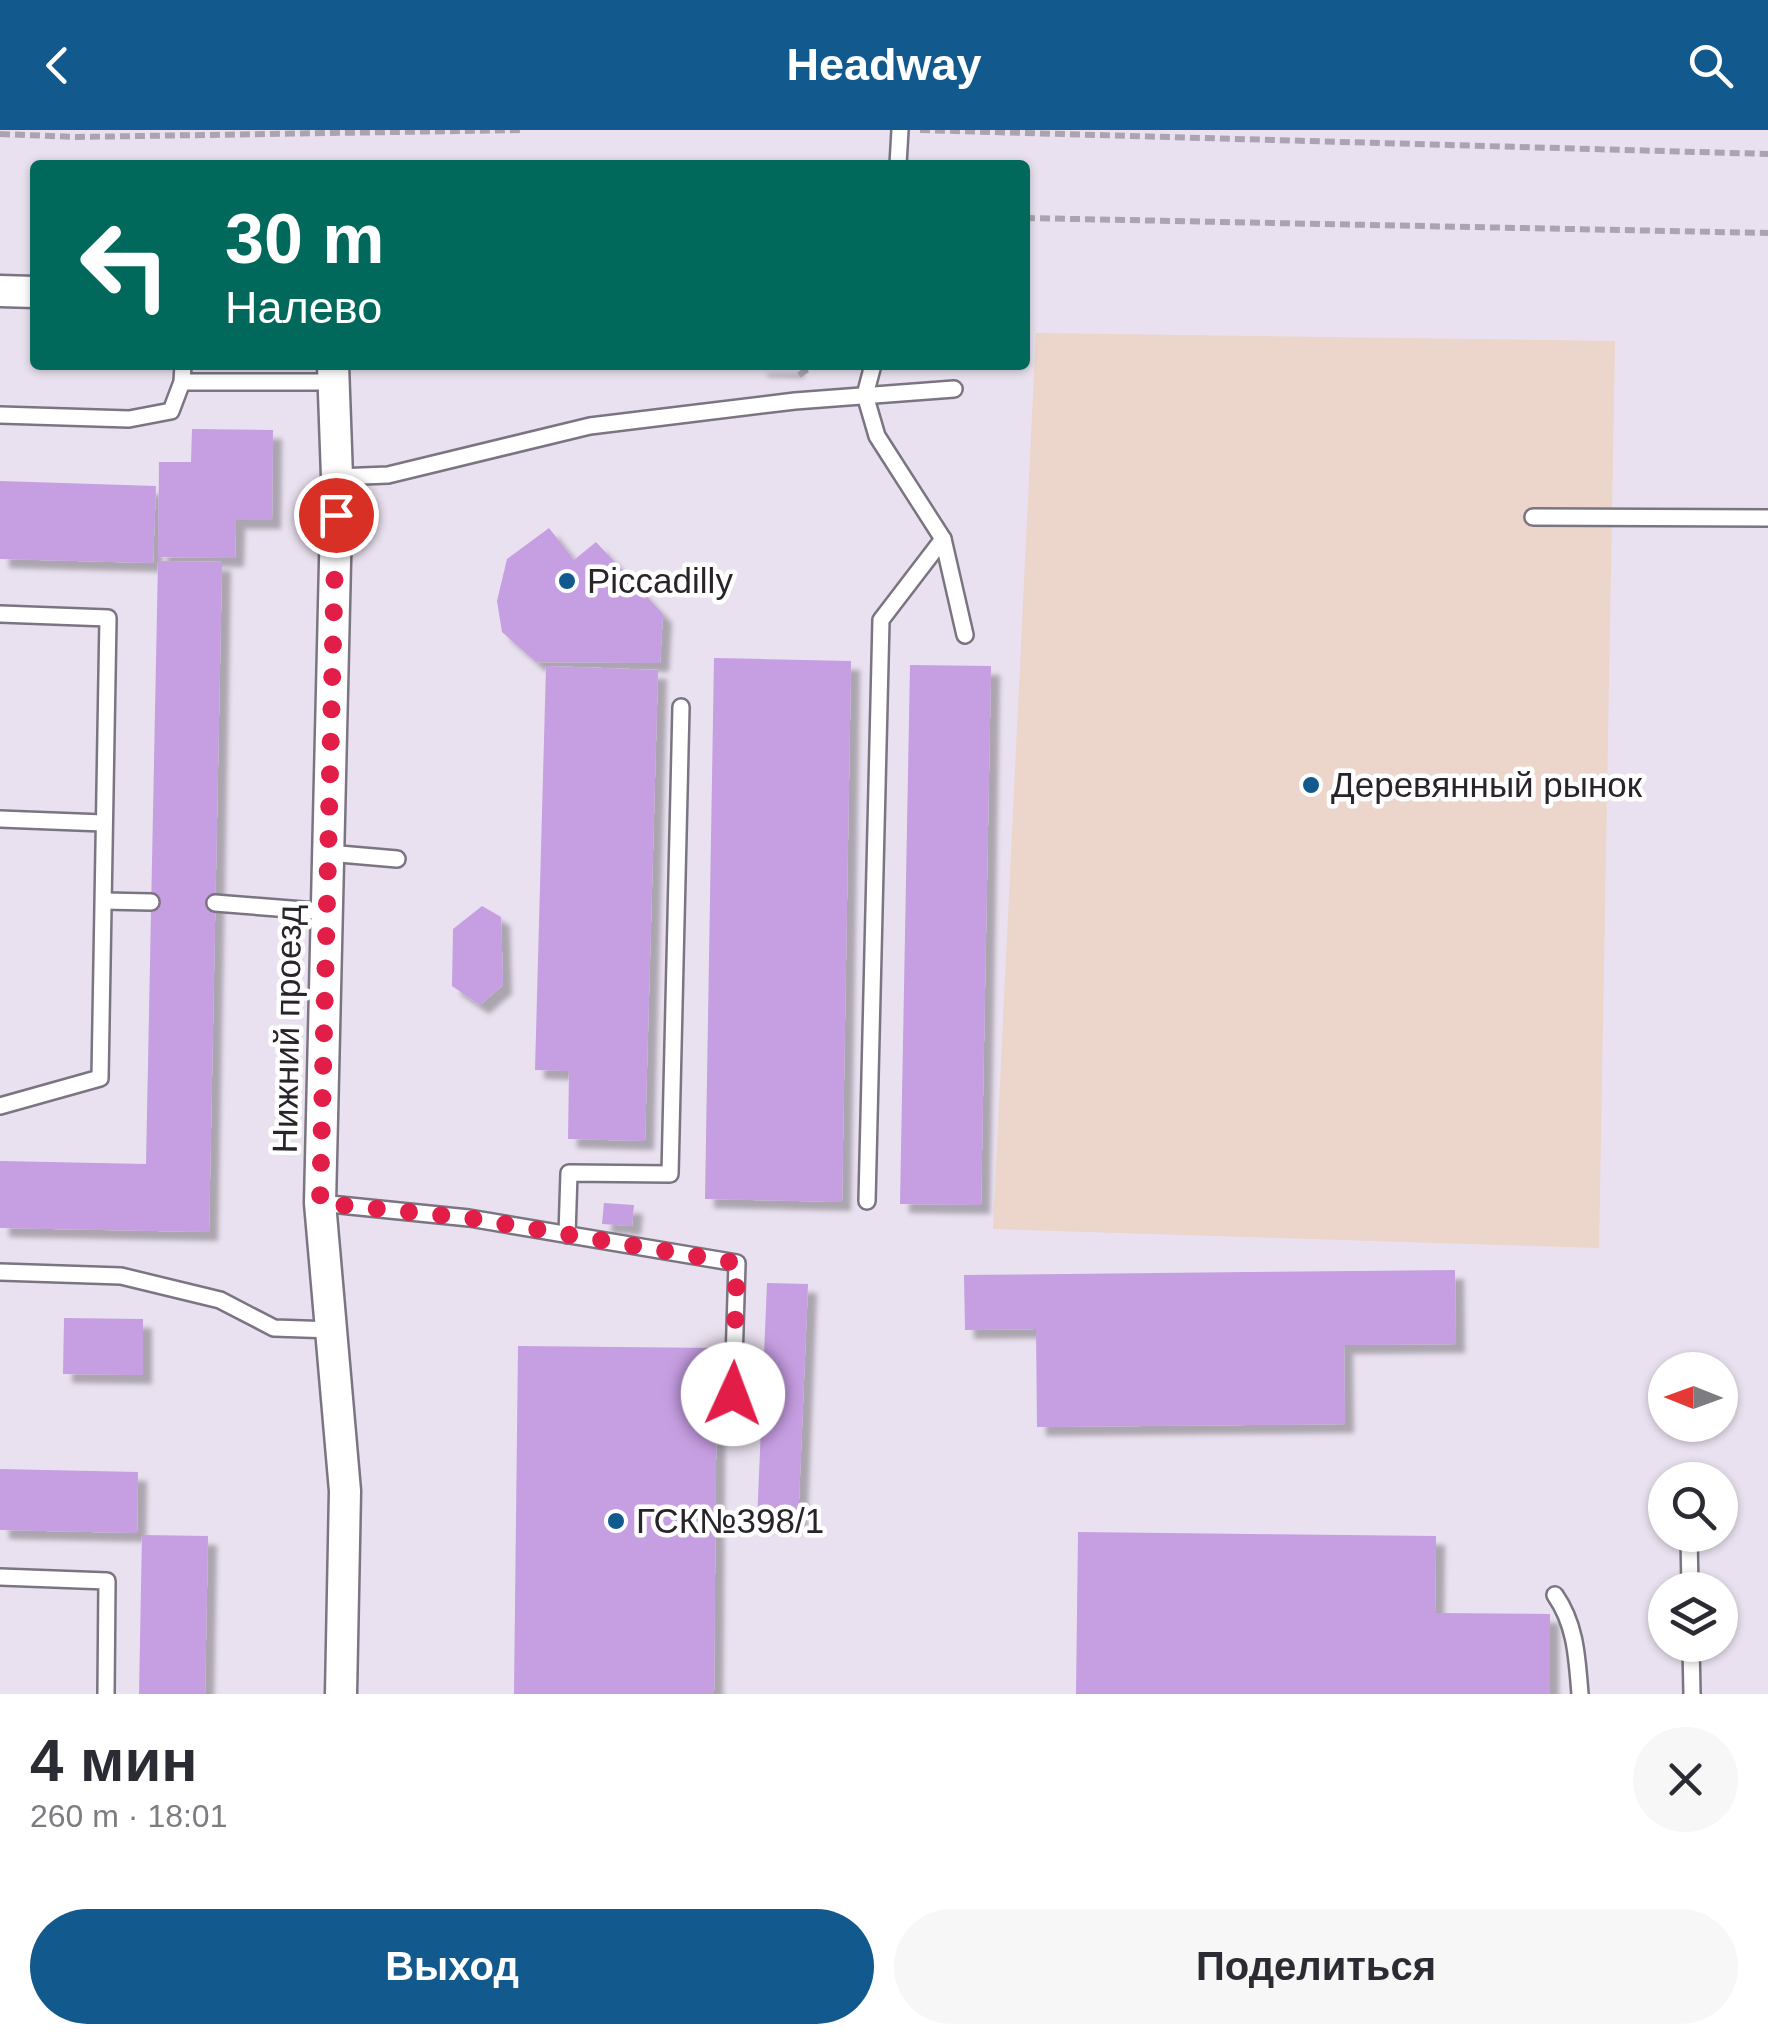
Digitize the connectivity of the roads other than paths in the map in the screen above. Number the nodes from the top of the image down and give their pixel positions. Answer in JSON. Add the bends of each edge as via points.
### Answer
{"nodes":[{"id":1,"x":900,"y":130,"type":"edge"},
{"id":2,"x":898,"y":160,"type":"edge"},
{"id":3,"x":0,"y":291,"type":"edge"},
{"id":4,"x":30,"y":292,"type":"edge"},
{"id":5,"x":872,"y":370,"type":"edge"},
{"id":6,"x":182,"y":373,"type":"edge"},
{"id":7,"x":334,"y":374,"type":"edge"},
{"id":8,"x":954,"y":389,"type":"dead end"},
{"id":9,"x":865,"y":395,"type":"junction"},
{"id":10,"x":0,"y":415,"type":"edge"},
{"id":11,"x":337,"y":477,"type":"junction"},
{"id":12,"x":1533,"y":517,"type":"dead end"},
{"id":13,"x":1768,"y":518,"type":"edge"},
{"id":14,"x":943,"y":539,"type":"junction"},
{"id":15,"x":0,"y":614,"type":"edge"},
{"id":16,"x":965,"y":636,"type":"dead end"},
{"id":17,"x":680,"y":708,"type":"dead end"},
{"id":18,"x":0,"y":819,"type":"edge"},
{"id":19,"x":104,"y":823,"type":"junction"},
{"id":20,"x":328,"y":853,"type":"junction"},
{"id":21,"x":397,"y":859,"type":"dead end"},
{"id":22,"x":104,"y":902,"type":"junction"},
{"id":23,"x":151,"y":902,"type":"dead end"},
{"id":24,"x":215,"y":903,"type":"dead end"},
{"id":25,"x":328,"y":912,"type":"junction"},
{"id":26,"x":0,"y":1106,"type":"edge"},
{"id":27,"x":867,"y":1201,"type":"dead end"},
{"id":28,"x":320,"y":1203,"type":"junction"},
{"id":29,"x":566,"y":1235,"type":"junction"},
{"id":30,"x":0,"y":1272,"type":"edge"},
{"id":31,"x":333,"y":1330,"type":"junction"},
{"id":32,"x":733,"y":1394,"type":"dead end"},
{"id":33,"x":0,"y":1577,"type":"edge"},
{"id":34,"x":1554,"y":1596,"type":"dead end"},
{"id":35,"x":1691,"y":1662,"type":"edge"},
{"id":36,"x":106,"y":1694,"type":"edge"},
{"id":37,"x":341,"y":1694,"type":"edge"},
{"id":38,"x":1580,"y":1694,"type":"edge"},
{"id":39,"x":1692,"y":1694,"type":"edge"}],
"edges":[{"from":1,"to":2,"type":"lane"},
{"from":3,"to":4,"type":"street"},
{"from":5,"to":9,"type":"lane"},
{"from":6,"to":7,"type":"lane"},
{"from":6,"to":10,"type":"lane","via":[[171,412],[129,419]]},
{"from":7,"to":11,"type":"street","name":"Нижний проезд"},
{"from":8,"to":9,"type":"lane"},
{"from":9,"to":11,"type":"lane","via":[[590,426],[388,475]]},
{"from":9,"to":14,"type":"lane","via":[[877,436]]},
{"from":11,"to":20,"type":"street","name":"Нижний проезд"},
{"from":12,"to":13,"type":"lane"},
{"from":14,"to":16,"type":"lane"},
{"from":14,"to":27,"type":"lane","via":[[880,620]]},
{"from":15,"to":19,"type":"lane","via":[[108,618]]},
{"from":17,"to":29,"type":"lane","via":[[670,1174],[569,1173]]},
{"from":18,"to":19,"type":"lane"},
{"from":19,"to":22,"type":"lane"},
{"from":20,"to":21,"type":"lane"},
{"from":20,"to":25,"type":"street","name":"Нижний проезд"},
{"from":22,"to":23,"type":"lane"},
{"from":22,"to":26,"type":"lane","via":[[100,1078]]},
{"from":24,"to":25,"type":"lane"},
{"from":25,"to":28,"type":"street","name":"Нижний проезд"},
{"from":28,"to":29,"type":"lane"},
{"from":28,"to":31,"type":"street","name":"Нижний проезд"},
{"from":29,"to":32,"type":"lane","via":[[737,1263]]},
{"from":30,"to":31,"type":"lane","via":[[122,1276],[220,1300],[274,1328]]},
{"from":31,"to":37,"type":"street","name":"Нижний проезд","via":[[346,1491]]},
{"from":33,"to":36,"type":"lane","via":[[107,1581]]},
{"from":34,"to":38,"type":"lane","via":[[1575,1639]]},
{"from":35,"to":39,"type":"lane"}]}
